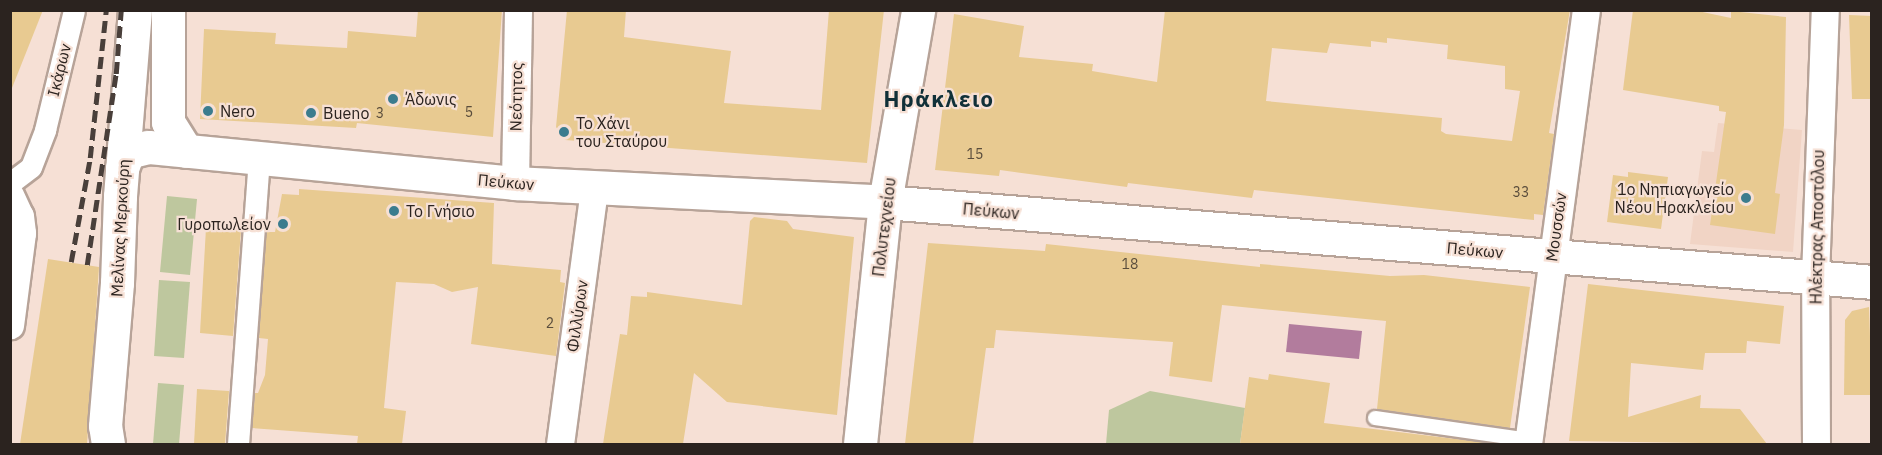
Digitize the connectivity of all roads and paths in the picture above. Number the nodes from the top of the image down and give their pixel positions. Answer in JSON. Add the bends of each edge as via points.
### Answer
{"nodes":[{"id":1,"x":74,"y":10,"type":"edge"},
{"id":2,"x":135,"y":10,"type":"edge"},
{"id":3,"x":168,"y":10,"type":"edge"},
{"id":4,"x":518,"y":10,"type":"edge"},
{"id":5,"x":918,"y":10,"type":"edge"},
{"id":6,"x":1586,"y":10,"type":"edge"},
{"id":7,"x":1825,"y":10,"type":"edge"},
{"id":8,"x":186,"y":152,"type":"junction"},
{"id":9,"x":259,"y":159,"type":"junction"},
{"id":10,"x":122,"y":168,"type":"junction"},
{"id":11,"x":10,"y":183,"type":"edge"},
{"id":12,"x":515,"y":183,"type":"junction"},
{"id":13,"x":594,"y":188,"type":"junction"},
{"id":14,"x":10,"y":195,"type":"edge"},
{"id":15,"x":885,"y":202,"type":"junction"},
{"id":16,"x":1551,"y":256,"type":"junction"},
{"id":17,"x":1815,"y":277,"type":"junction"},
{"id":18,"x":1872,"y":282,"type":"edge"},
{"id":19,"x":10,"y":325,"type":"edge"},
{"id":20,"x":1375,"y":418,"type":"dead end"},
{"id":21,"x":1528,"y":442,"type":"edge"},
{"id":22,"x":108,"y":444,"type":"edge"},
{"id":23,"x":238,"y":444,"type":"edge"},
{"id":24,"x":560,"y":444,"type":"edge"},
{"id":25,"x":860,"y":444,"type":"edge"},
{"id":26,"x":1816,"y":444,"type":"edge"}],
"edges":[{"from":1,"to":11,"type":"street","name":"Ικάρων","via":[[45,130],[31,167]]},
{"from":2,"to":10,"type":"street","name":"Μελίνας Μερκούρη"},
{"from":3,"to":8,"type":"street","via":[[168,122]]},
{"from":4,"to":12,"type":"street","name":"Νεότητος"},
{"from":5,"to":15,"type":"street","name":"Πολυτεχνείου"},
{"from":6,"to":16,"type":"street","name":"Μουσσών"},
{"from":7,"to":17,"type":"street","name":"Ηλέκτρας Αποστόλου"},
{"from":8,"to":9,"type":"street","name":"Πεύκων"},
{"from":8,"to":10,"type":"street","name":"Πεύκων","via":[[148,147],[128,152]]},
{"from":9,"to":12,"type":"street","name":"Πεύκων"},
{"from":9,"to":23,"type":"street"},
{"from":10,"to":22,"type":"street","name":"Μελίνας Μερκούρη","via":[[105,426]]},
{"from":12,"to":13,"type":"street","name":"Πεύκων"},
{"from":13,"to":15,"type":"street","name":"Πεύκων"},
{"from":13,"to":24,"type":"street","name":"Φιλλύρων"},
{"from":14,"to":19,"type":"street","via":[[20,216],[22,233]]},
{"from":15,"to":16,"type":"street","name":"Πεύκων"},
{"from":15,"to":25,"type":"street","name":"Πολυτεχνείου"},
{"from":16,"to":17,"type":"street","name":"Πεύκων"},
{"from":16,"to":21,"type":"street","name":"Μουσσών"},
{"from":17,"to":18,"type":"street","name":"Πεύκων"},
{"from":17,"to":26,"type":"street","name":"Ηλέκτρας Αποστόλου"},
{"from":20,"to":21,"type":"lane"}]}
